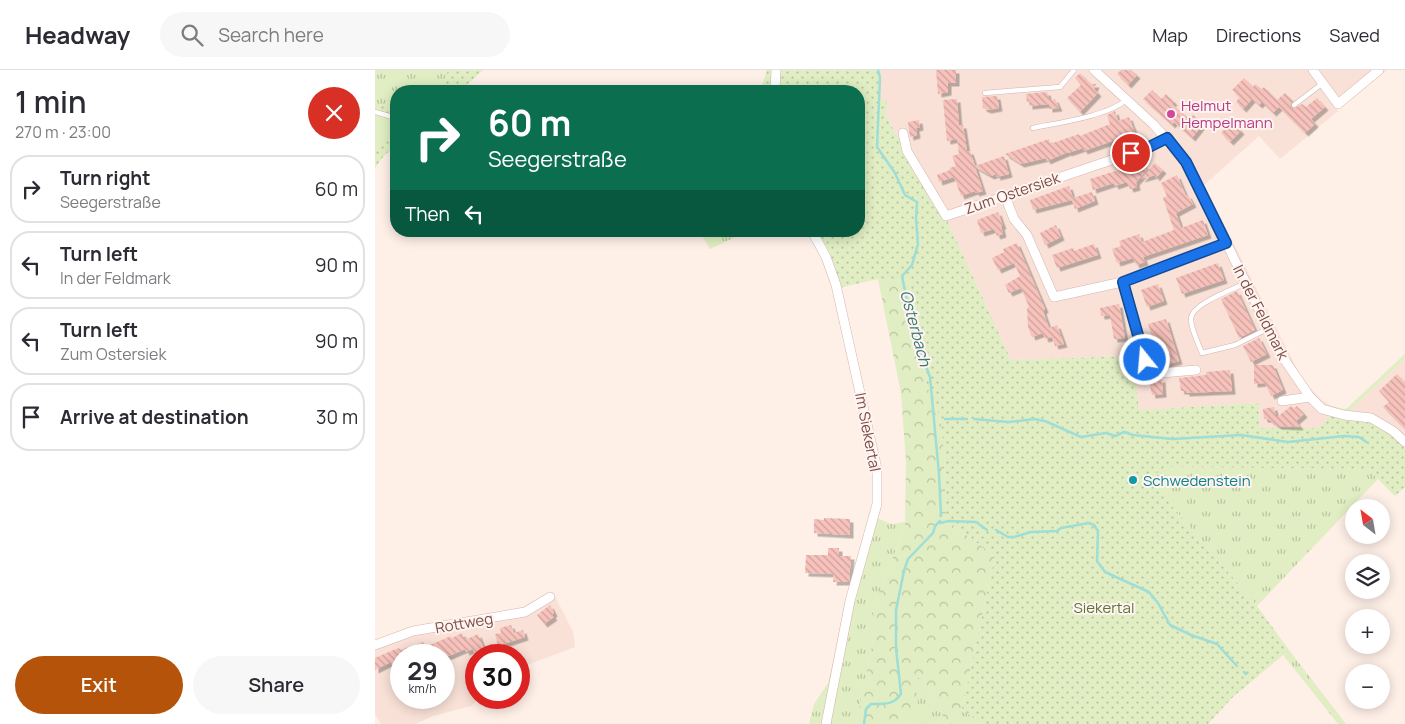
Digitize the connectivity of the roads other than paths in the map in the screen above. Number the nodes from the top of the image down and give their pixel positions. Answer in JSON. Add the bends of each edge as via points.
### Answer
{"nodes":[{"id":1,"x":776,"y":70,"type":"edge"},
{"id":2,"x":1074,"y":70,"type":"edge"},
{"id":3,"x":1094,"y":70,"type":"edge"},
{"id":4,"x":1313,"y":70,"type":"edge"},
{"id":5,"x":1379,"y":70,"type":"edge"},
{"id":6,"x":1323,"y":83,"type":"junction"},
{"id":7,"x":775,"y":85,"type":"edge"},
{"id":8,"x":985,"y":93,"type":"dead end"},
{"id":9,"x":1126,"y":100,"type":"junction"},
{"id":10,"x":1294,"y":105,"type":"dead end"},
{"id":11,"x":375,"y":112,"type":"edge"},
{"id":12,"x":390,"y":116,"type":"edge"},
{"id":13,"x":1033,"y":128,"type":"dead end"},
{"id":14,"x":903,"y":133,"type":"dead end"},
{"id":15,"x":1167,"y":138,"type":"junction"},
{"id":16,"x":1005,"y":196,"type":"junction"},
{"id":17,"x":815,"y":237,"type":"edge"},
{"id":18,"x":1226,"y":243,"type":"junction"},
{"id":19,"x":1123,"y":282,"type":"junction"},
{"id":20,"x":1246,"y":283,"type":"junction"},
{"id":21,"x":1269,"y":328,"type":"junction"},
{"id":22,"x":1195,"y":370,"type":"dead end"},
{"id":23,"x":1310,"y":397,"type":"junction"},
{"id":24,"x":1282,"y":401,"type":"dead end"},
{"id":25,"x":1405,"y":442,"type":"edge"},
{"id":26,"x":550,"y":597,"type":"dead end"},
{"id":27,"x":375,"y":645,"type":"edge"},
{"id":28,"x":826,"y":724,"type":"edge"}],
"edges":[{"from":1,"to":7,"type":"street"},
{"from":2,"to":8,"type":"lane","via":[[1060,87]]},
{"from":3,"to":9,"type":"street","name":"In der Feldmark"},
{"from":4,"to":6,"type":"street"},
{"from":5,"to":6,"type":"street","via":[[1338,104]]},
{"from":6,"to":10,"type":"lane"},
{"from":9,"to":13,"type":"lane","via":[[1096,114]]},
{"from":9,"to":15,"type":"street","name":"In der Feldmark"},
{"from":11,"to":12,"type":"lane"},
{"from":14,"to":16,"type":"street","name":"Zum Ostersiek","via":[[907,151],[946,216]]},
{"from":15,"to":16,"type":"street","name":"Zum Ostersiek"},
{"from":15,"to":18,"type":"street","name":"In der Feldmark","via":[[1186,162]]},
{"from":16,"to":19,"type":"street","via":[[1014,219],[1027,235],[1054,297]]},
{"from":17,"to":28,"type":"street","name":"Im Siekertal","via":[[836,285],[877,469],[877,504],[850,601]]},
{"from":18,"to":19,"type":"street"},
{"from":18,"to":20,"type":"street","name":"In der Feldmark"},
{"from":19,"to":22,"type":"street","via":[[1149,374]]},
{"from":20,"to":21,"type":"street","name":"In der Feldmark"},
{"from":20,"to":21,"type":"lane","via":[[1212,298],[1192,314],[1202,353],[1235,345]]},
{"from":21,"to":23,"type":"street","name":"In der Feldmark","via":[[1282,356]]},
{"from":23,"to":24,"type":"street"},
{"from":23,"to":25,"type":"street","name":"In der Feldmark","via":[[1322,409],[1371,418]]},
{"from":26,"to":27,"type":"street","name":"Rottweg","via":[[525,612],[413,631]]}]}
